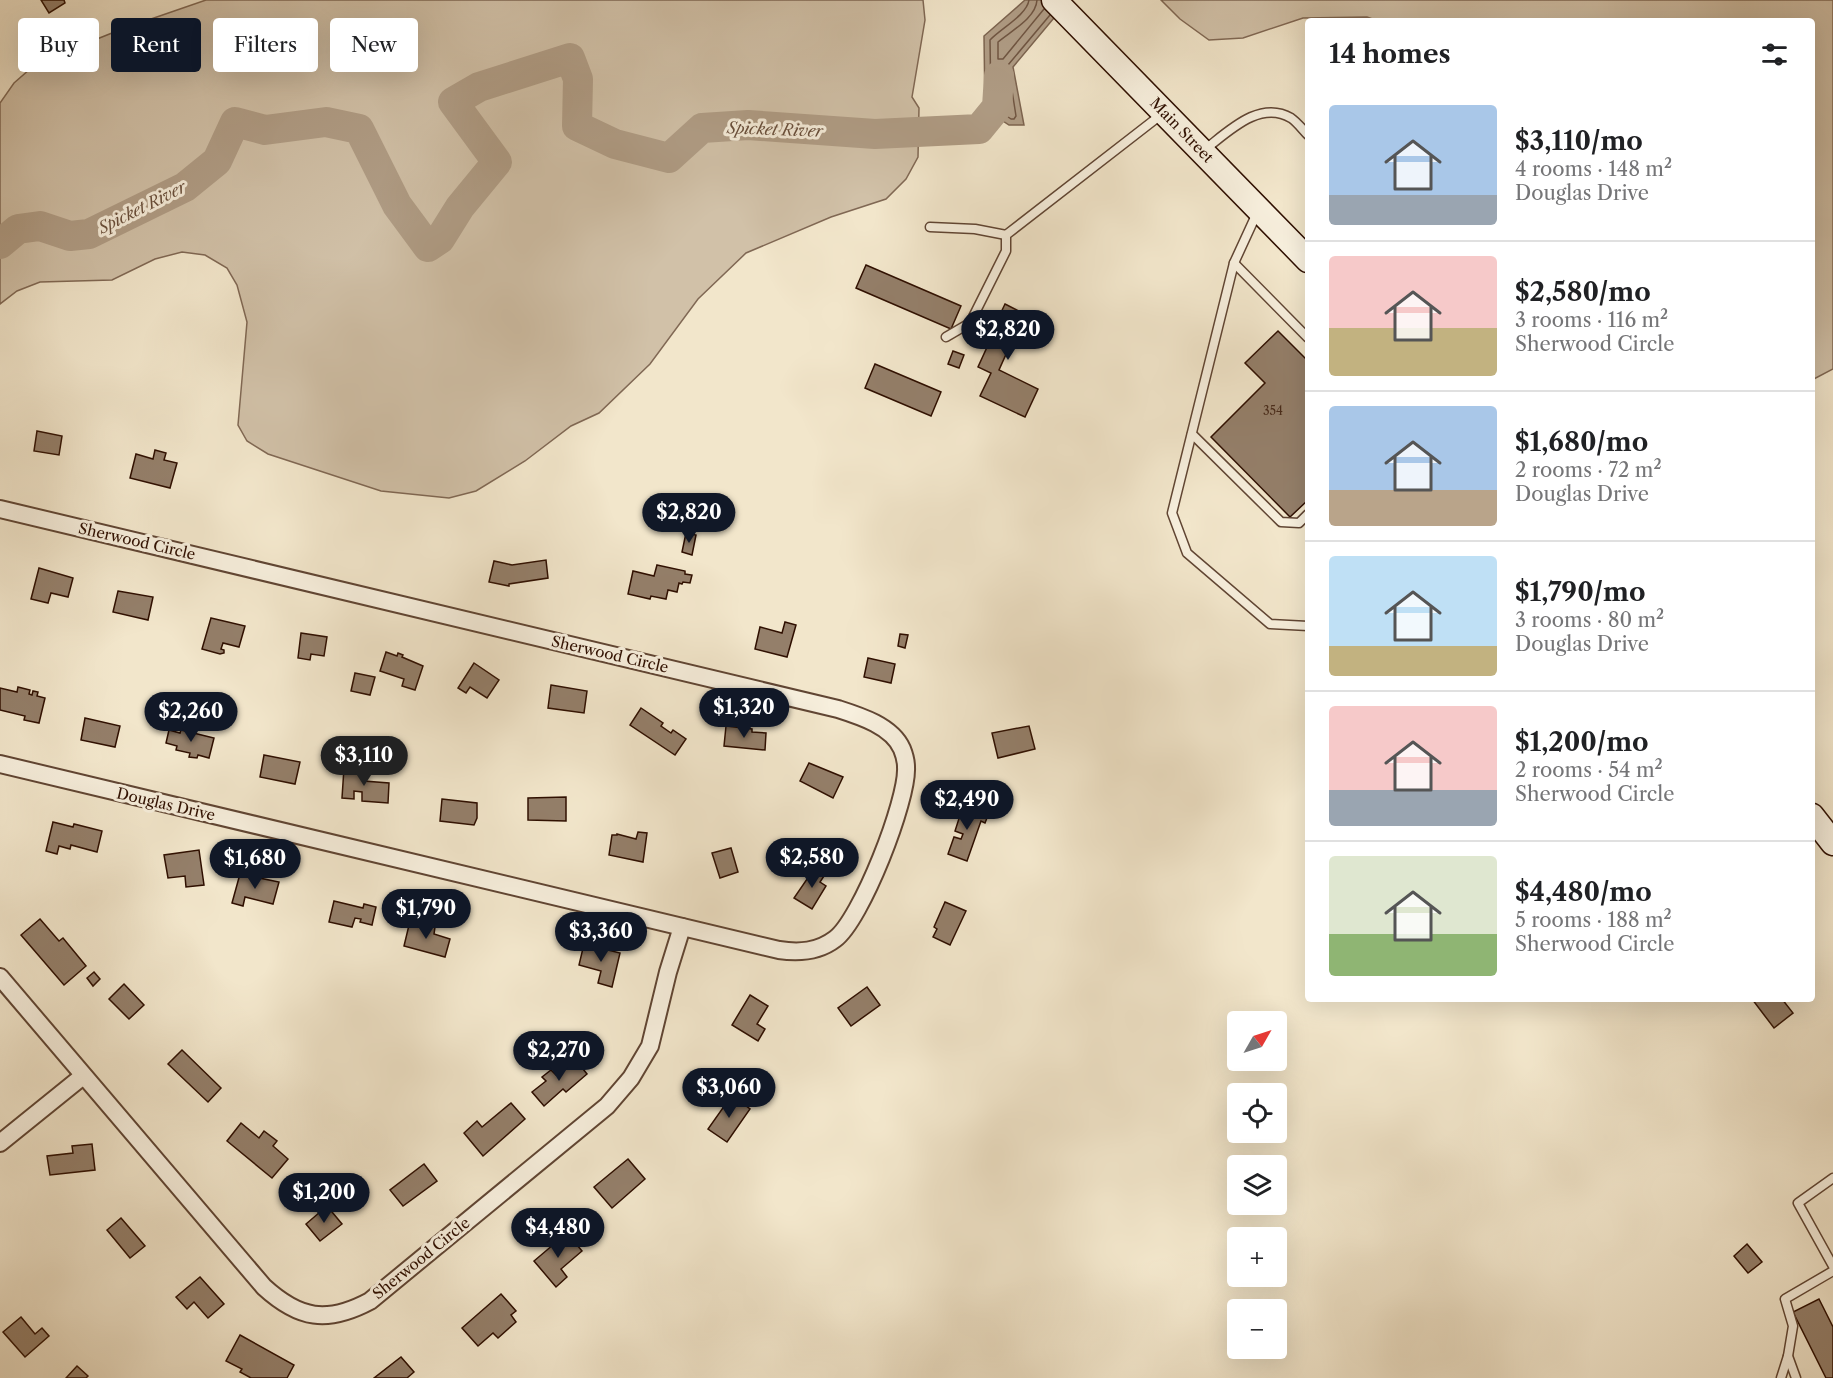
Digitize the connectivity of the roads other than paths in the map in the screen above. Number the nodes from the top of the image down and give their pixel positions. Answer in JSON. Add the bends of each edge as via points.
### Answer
{"nodes":[{"id":1,"x":1061,"y":6,"type":"edge"},
{"id":2,"x":1165,"y":112,"type":"junction"},
{"id":3,"x":1305,"y":132,"type":"edge"},
{"id":4,"x":1202,"y":151,"type":"junction"},
{"id":5,"x":1259,"y":210,"type":"junction"},
{"id":6,"x":930,"y":227,"type":"dead end"},
{"id":7,"x":1006,"y":235,"type":"junction"},
{"id":8,"x":1305,"y":257,"type":"edge"},
{"id":9,"x":1234,"y":263,"type":"junction"},
{"id":10,"x":1305,"y":335,"type":"edge"},
{"id":11,"x":946,"y":338,"type":"dead end"},
{"id":12,"x":1192,"y":434,"type":"junction"},
{"id":13,"x":0,"y":508,"type":"edge"},
{"id":14,"x":1305,"y":517,"type":"edge"},
{"id":15,"x":1305,"y":626,"type":"edge"},
{"id":16,"x":0,"y":764,"type":"edge"},
{"id":17,"x":1815,"y":820,"type":"edge"},
{"id":18,"x":1833,"y":843,"type":"edge"},
{"id":19,"x":682,"y":927,"type":"junction"},
{"id":20,"x":0,"y":977,"type":"edge"},
{"id":21,"x":83,"y":1076,"type":"junction"},
{"id":22,"x":0,"y":1143,"type":"edge"},
{"id":23,"x":1833,"y":1178,"type":"edge"},
{"id":24,"x":1833,"y":1266,"type":"edge"},
{"id":25,"x":1833,"y":1271,"type":"edge"},
{"id":26,"x":1788,"y":1356,"type":"junction"},
{"id":27,"x":1781,"y":1378,"type":"edge"},
{"id":28,"x":1796,"y":1378,"type":"edge"}],
"edges":[{"from":1,"to":2,"type":"main road","name":"Main Street"},
{"from":2,"to":4,"type":"main road","name":"Main Street"},
{"from":2,"to":7,"type":"lane"},
{"from":3,"to":4,"type":"lane","via":[[1291,118],[1267,112],[1250,117]]},
{"from":4,"to":5,"type":"main road","name":"Main Street"},
{"from":5,"to":8,"type":"main road","name":"Main Street"},
{"from":5,"to":9,"type":"lane"},
{"from":6,"to":7,"type":"lane"},
{"from":7,"to":11,"type":"lane","via":[[1006,251],[970,323]]},
{"from":9,"to":10,"type":"lane"},
{"from":9,"to":12,"type":"lane"},
{"from":12,"to":14,"type":"lane","via":[[1281,522],[1299,523]]},
{"from":12,"to":15,"type":"lane","via":[[1172,513],[1187,553],[1270,624]]},
{"from":13,"to":19,"type":"street","name":"Sherwood Circle","via":[[820,704],[857,715],[890,733],[902,749],[904,786],[873,876],[856,911],[836,939],[816,950],[797,953]]},
{"from":16,"to":19,"type":"street","name":"Douglas Drive"},
{"from":17,"to":18,"type":"main road"},
{"from":19,"to":21,"type":"street","name":"Sherwood Circle","via":[[650,1046],[632,1078],[607,1106],[370,1301],[333,1315],[294,1309],[264,1287]]},
{"from":20,"to":21,"type":"street","name":"Sherwood Circle"},
{"from":21,"to":22,"type":"street"},
{"from":23,"to":24,"type":"lane","via":[[1798,1203]]},
{"from":25,"to":26,"type":"lane","via":[[1785,1299],[1793,1326]]},
{"from":26,"to":27,"type":"lane"},
{"from":26,"to":28,"type":"lane"}]}
